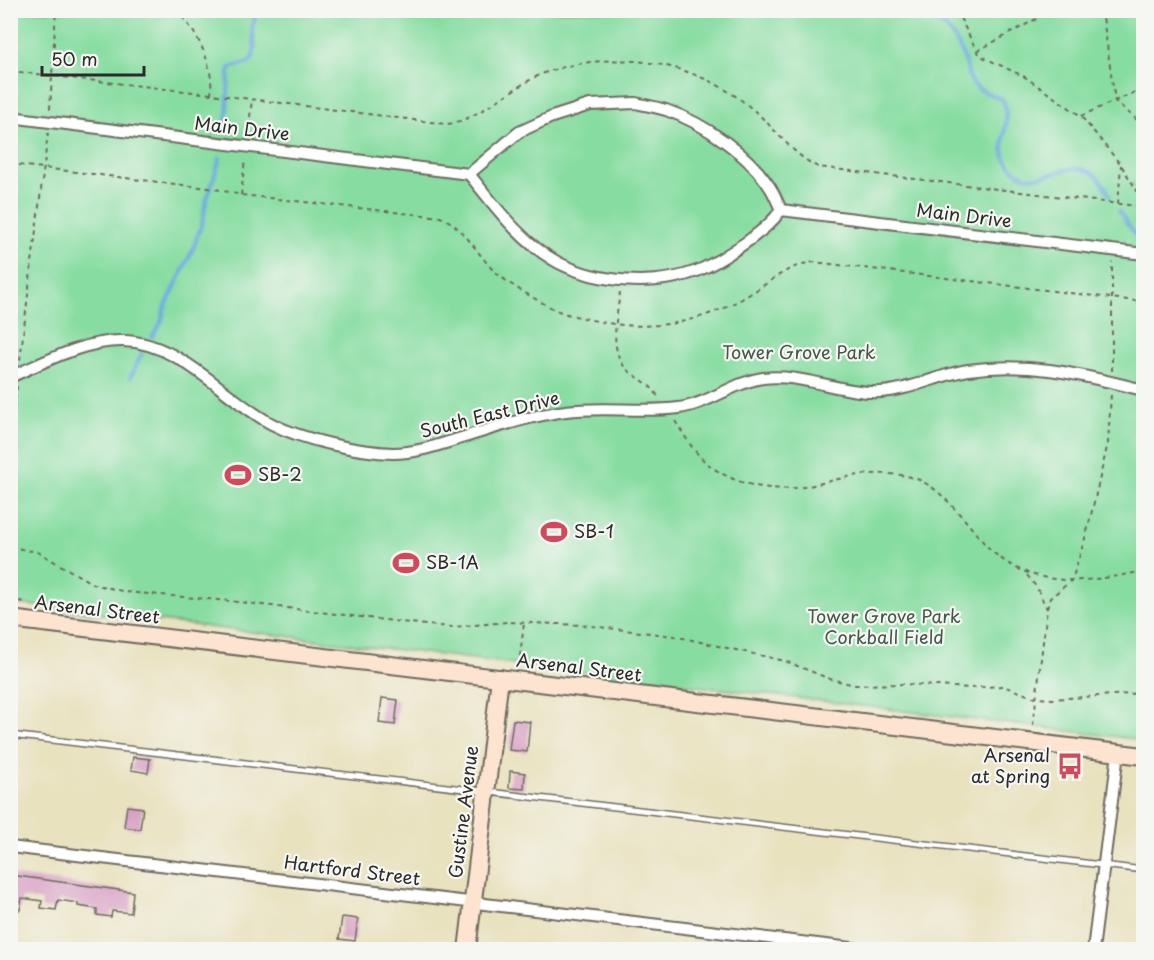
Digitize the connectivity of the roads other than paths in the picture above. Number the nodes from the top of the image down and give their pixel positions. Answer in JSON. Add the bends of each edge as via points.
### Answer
{"nodes":[{"id":1,"x":10,"y":117,"type":"edge"},
{"id":2,"x":468,"y":174,"type":"junction"},
{"id":3,"x":781,"y":210,"type":"junction"},
{"id":4,"x":1143,"y":254,"type":"edge"},
{"id":5,"x":14,"y":376,"type":"edge"},
{"id":6,"x":1143,"y":390,"type":"edge"},
{"id":7,"x":10,"y":619,"type":"edge"},
{"id":8,"x":500,"y":678,"type":"junction"},
{"id":9,"x":10,"y":735,"type":"edge"},
{"id":10,"x":1118,"y":753,"type":"junction"},
{"id":11,"x":1143,"y":756,"type":"edge"},
{"id":12,"x":486,"y":792,"type":"junction"},
{"id":13,"x":10,"y":847,"type":"edge"},
{"id":14,"x":1104,"y":864,"type":"junction"},
{"id":15,"x":1143,"y":870,"type":"edge"},
{"id":16,"x":473,"y":902,"type":"junction"},
{"id":17,"x":467,"y":950,"type":"edge"},
{"id":18,"x":868,"y":950,"type":"edge"},
{"id":19,"x":1093,"y":950,"type":"edge"}],
"edges":[{"from":1,"to":2,"type":"street","name":"Main Drive"},
{"from":2,"to":3,"type":"street","via":[[532,244],[558,262],[590,276],[622,281],[696,271],[772,224]]},
{"from":2,"to":3,"type":"street","via":[[519,132],[552,117],[590,105],[635,103],[666,110],[724,141],[771,189]]},
{"from":3,"to":4,"type":"street","name":"Main Drive"},
{"from":5,"to":6,"type":"street","name":"South East Drive","via":[[94,345],[123,341],[145,344],[188,365],[273,425],[325,442],[378,452],[425,450],[515,422],[567,411],[692,405],[763,378],[797,378],[844,389],[882,392],[965,371],[1020,366],[1068,372]]},
{"from":7,"to":8,"type":"main road","name":"Arsenal Street"},
{"from":8,"to":10,"type":"main road","name":"Arsenal Street"},
{"from":8,"to":12,"type":"main road","name":"Gustine Avenue"},
{"from":9,"to":12,"type":"lane"},
{"from":10,"to":11,"type":"main road","name":"Arsenal Street"},
{"from":10,"to":14,"type":"street"},
{"from":12,"to":14,"type":"lane"},
{"from":12,"to":16,"type":"main road","name":"Gustine Avenue"},
{"from":13,"to":16,"type":"street","name":"Hartford Street"},
{"from":14,"to":15,"type":"lane"},
{"from":14,"to":19,"type":"street"},
{"from":16,"to":17,"type":"main road","name":"Gustine Avenue"},
{"from":16,"to":18,"type":"street","name":"Hartford Street"}]}
